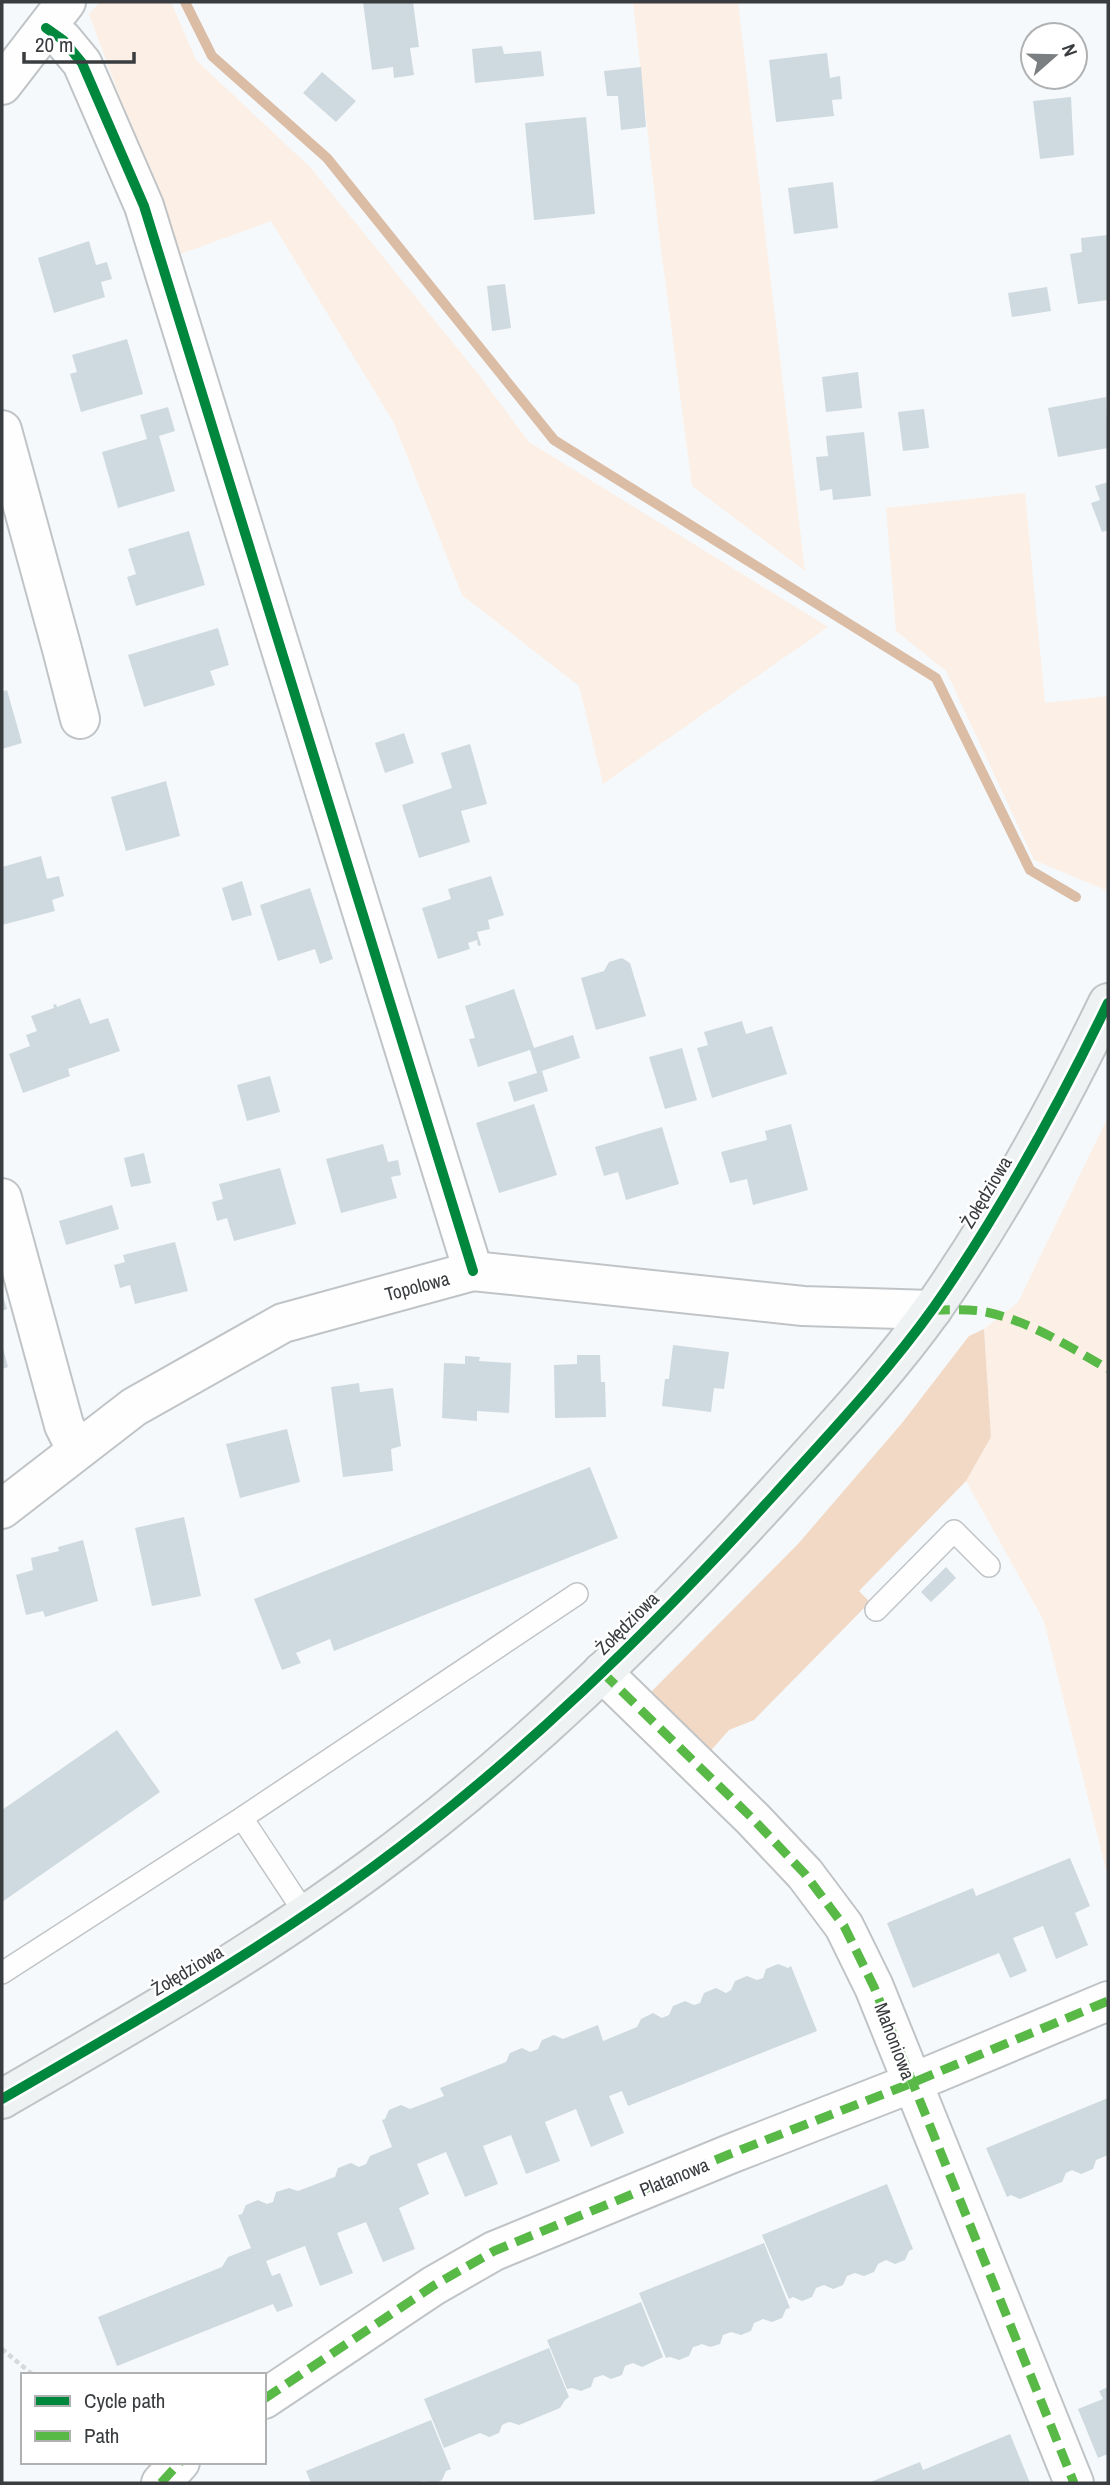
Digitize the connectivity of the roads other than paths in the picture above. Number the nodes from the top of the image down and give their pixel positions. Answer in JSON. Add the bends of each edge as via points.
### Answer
{"nodes":[{"id":1,"x":56,"y":15,"type":"edge"},
{"id":2,"x":2,"y":85,"type":"edge"},
{"id":3,"x":2,"y":430,"type":"edge"},
{"id":4,"x":80,"y":719,"type":"dead end"},
{"id":5,"x":1108,"y":1003,"type":"edge"},
{"id":6,"x":2,"y":1198,"type":"edge"},
{"id":7,"x":473,"y":1271,"type":"junction"},
{"id":8,"x":932,"y":1310,"type":"junction"},
{"id":9,"x":77,"y":1451,"type":"junction"},
{"id":10,"x":2,"y":1509,"type":"edge"},
{"id":11,"x":989,"y":1566,"type":"dead end"},
{"id":12,"x":577,"y":1594,"type":"dead end"},
{"id":13,"x":876,"y":1610,"type":"dead end"},
{"id":14,"x":602,"y":1672,"type":"junction"},
{"id":15,"x":242,"y":1818,"type":"junction"},
{"id":16,"x":306,"y":1915,"type":"junction"},
{"id":17,"x":2,"y":1973,"type":"edge"},
{"id":18,"x":1108,"y":2001,"type":"edge"},
{"id":19,"x":912,"y":2083,"type":"junction"},
{"id":20,"x":2,"y":2099,"type":"edge"},
{"id":21,"x":266,"y":2398,"type":"edge"},
{"id":22,"x":178,"y":2464,"type":"edge"},
{"id":23,"x":161,"y":2483,"type":"edge"},
{"id":24,"x":1074,"y":2483,"type":"edge"}],
"edges":[{"from":1,"to":2,"type":"street"},
{"from":1,"to":7,"type":"street","via":[[63,40],[82,62],[144,206]]},
{"from":3,"to":4,"type":"street"},
{"from":5,"to":8,"type":"street","name":"Żołędziowa","via":[[1002,1201]]},
{"from":6,"to":9,"type":"street","via":[[64,1425]]},
{"from":7,"to":8,"type":"street","name":"Topolowa","via":[[803,1306]]},
{"from":7,"to":9,"type":"street","name":"Topolowa","via":[[283,1323],[134,1408]]},
{"from":8,"to":14,"type":"street","name":"Żołędziowa","via":[[777,1492]]},
{"from":9,"to":10,"type":"street","name":"Topolowa"},
{"from":11,"to":13,"type":"lane","via":[[954,1531]]},
{"from":12,"to":15,"type":"lane"},
{"from":14,"to":16,"type":"street","name":"Żołędziowa","via":[[451,1807]]},
{"from":14,"to":19,"type":"street","name":"Mahoniowa","via":[[789,1854],[836,1914],[874,1987]]},
{"from":15,"to":16,"type":"lane"},
{"from":15,"to":17,"type":"lane"},
{"from":16,"to":20,"type":"street","name":"Żołędziowa","via":[[228,1967]]},
{"from":18,"to":19,"type":"street","name":"Platanowa"},
{"from":19,"to":21,"type":"street","name":"Platanowa","via":[[494,2251],[433,2286]]},
{"from":19,"to":24,"type":"street","name":"Mahoniowa"},
{"from":22,"to":23,"type":"street"}]}
